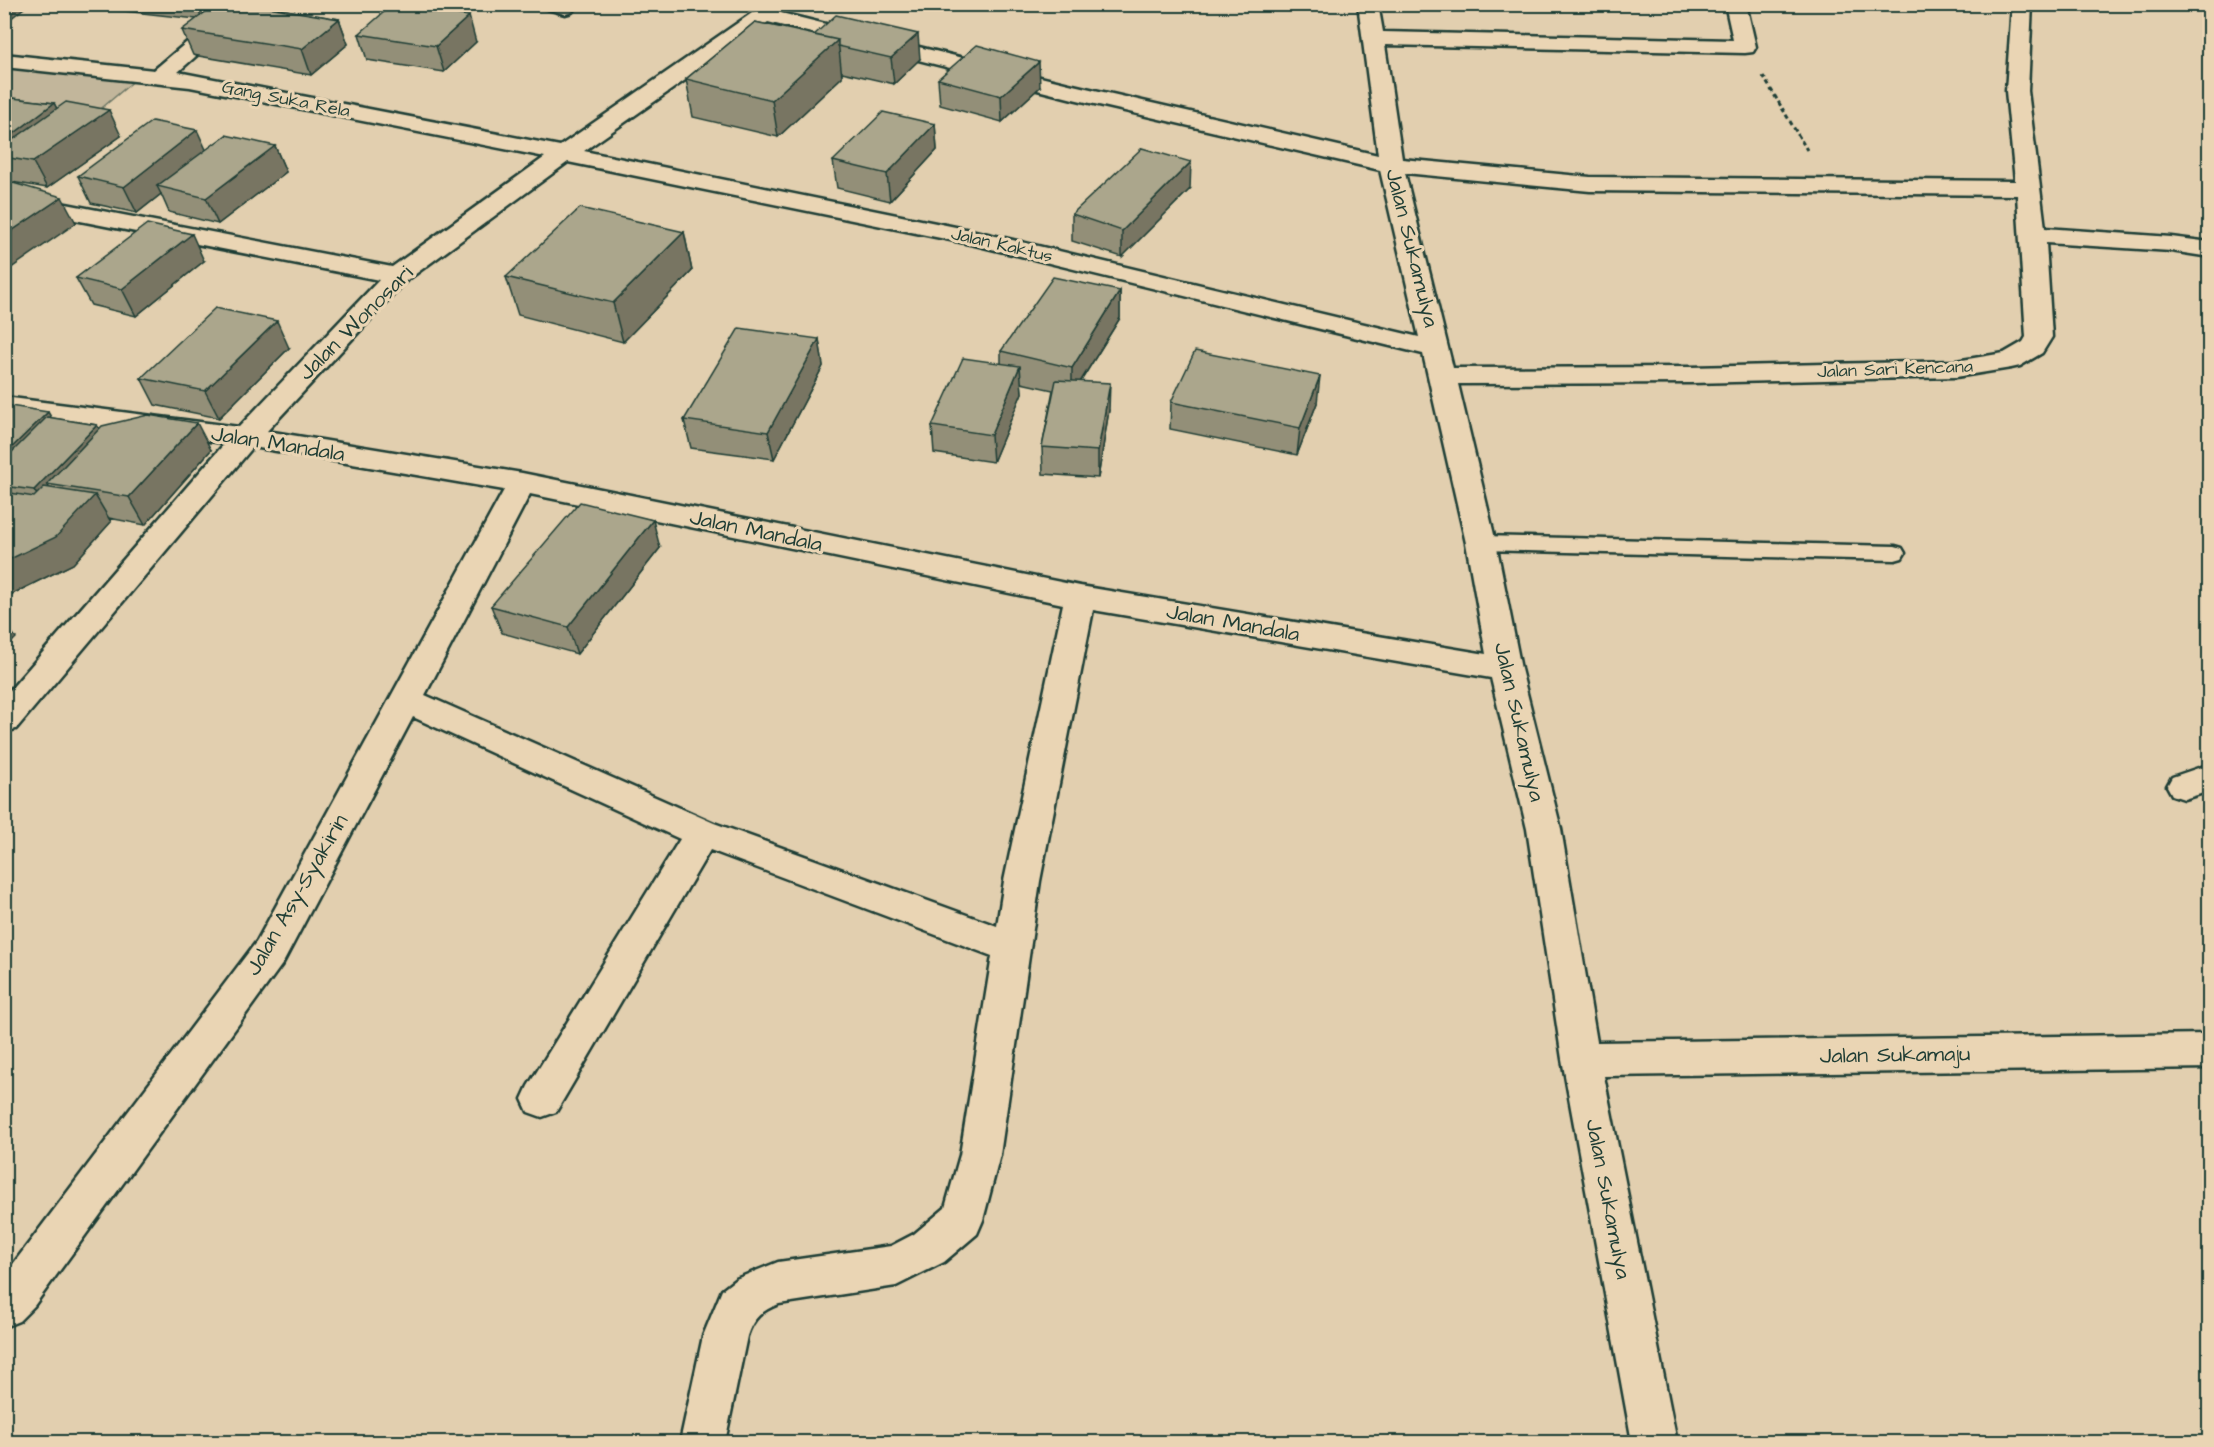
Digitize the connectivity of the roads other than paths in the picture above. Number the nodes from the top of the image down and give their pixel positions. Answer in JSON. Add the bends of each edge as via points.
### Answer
{"nodes":[{"id":1,"x":245,"y":4,"type":"edge"},
{"id":2,"x":1368,"y":4,"type":"edge"},
{"id":3,"x":1735,"y":4,"type":"edge"},
{"id":4,"x":2022,"y":4,"type":"edge"},
{"id":5,"x":772,"y":10,"type":"edge"},
{"id":6,"x":1372,"y":38,"type":"junction"},
{"id":7,"x":4,"y":60,"type":"edge"},
{"id":8,"x":159,"y":77,"type":"junction"},
{"id":9,"x":564,"y":154,"type":"junction"},
{"id":10,"x":1391,"y":165,"type":"junction"},
{"id":11,"x":2026,"y":188,"type":"junction"},
{"id":12,"x":4,"y":199,"type":"edge"},
{"id":13,"x":2033,"y":236,"type":"junction"},
{"id":14,"x":2210,"y":250,"type":"edge"},
{"id":15,"x":397,"y":276,"type":"junction"},
{"id":16,"x":1439,"y":362,"type":"junction"},
{"id":17,"x":4,"y":406,"type":"edge"},
{"id":18,"x":246,"y":437,"type":"junction"},
{"id":19,"x":522,"y":483,"type":"junction"},
{"id":20,"x":1481,"y":543,"type":"junction"},
{"id":21,"x":1895,"y":553,"type":"dead end"},
{"id":22,"x":1080,"y":597,"type":"junction"},
{"id":23,"x":1505,"y":669,"type":"junction"},
{"id":24,"x":406,"y":700,"type":"junction"},
{"id":25,"x":4,"y":720,"type":"edge"},
{"id":26,"x":702,"y":833,"type":"junction"},
{"id":27,"x":1011,"y":947,"type":"junction"},
{"id":28,"x":2210,"y":1052,"type":"edge"},
{"id":29,"x":1581,"y":1059,"type":"junction"},
{"id":30,"x":542,"y":1099,"type":"dead end"},
{"id":31,"x":4,"y":1306,"type":"edge"},
{"id":32,"x":703,"y":1443,"type":"edge"},
{"id":33,"x":1654,"y":1443,"type":"edge"}],
"edges":[{"from":1,"to":8,"type":"street"},
{"from":2,"to":6,"type":"street","name":"Jalan Sukamulya"},
{"from":3,"to":6,"type":"street","via":[[1745,47]]},
{"from":4,"to":11,"type":"street","name":"Jalan Sari Kencana","via":[[2017,91]]},
{"from":5,"to":9,"type":"street","name":"Jalan Wonosari"},
{"from":5,"to":10,"type":"street","via":[[1073,92]]},
{"from":6,"to":10,"type":"street","name":"Jalan Sukamulya"},
{"from":7,"to":8,"type":"street","name":"Gang Suka Rela"},
{"from":8,"to":9,"type":"street","name":"Gang Suka Rela"},
{"from":9,"to":15,"type":"street","name":"Jalan Wonosari"},
{"from":9,"to":16,"type":"street","name":"Jalan Kaktus","via":[[975,238]]},
{"from":10,"to":11,"type":"street","via":[[1590,184]]},
{"from":10,"to":16,"type":"street","name":"Jalan Sukamulya"},
{"from":11,"to":13,"type":"street","name":"Jalan Sari Kencana"},
{"from":12,"to":15,"type":"street"},
{"from":13,"to":14,"type":"street"},
{"from":13,"to":16,"type":"street","name":"Jalan Sari Kencana","via":[[2039,337],[2033,347],[2011,360],[1956,369],[1691,375]]},
{"from":15,"to":18,"type":"street","name":"Jalan Wonosari"},
{"from":16,"to":20,"type":"street","name":"Jalan Sukamulya"},
{"from":17,"to":18,"type":"street","name":"Jalan Mandala"},
{"from":18,"to":19,"type":"street","name":"Jalan Mandala"},
{"from":18,"to":25,"type":"street","name":"Jalan Wonosari"},
{"from":19,"to":22,"type":"street","name":"Jalan Mandala"},
{"from":19,"to":24,"type":"street","name":"Jalan Asy-Syakirin"},
{"from":20,"to":21,"type":"lane"},
{"from":20,"to":23,"type":"street","name":"Jalan Sukamulya"},
{"from":22,"to":23,"type":"street","name":"Jalan Mandala"},
{"from":22,"to":27,"type":"street"},
{"from":23,"to":29,"type":"street","name":"Jalan Sukamulya","via":[[1544,829]]},
{"from":24,"to":26,"type":"street"},
{"from":24,"to":31,"type":"street","name":"Jalan Asy-Syakirin","via":[[270,952]]},
{"from":26,"to":27,"type":"street"},
{"from":26,"to":30,"type":"street"},
{"from":27,"to":32,"type":"street","via":[[980,1155],[962,1220],[929,1248],[896,1266],[777,1283],[737,1305],[726,1336]]},
{"from":28,"to":29,"type":"street","name":"Jalan Sukamaju"},
{"from":29,"to":33,"type":"street","name":"Jalan Sukamulya"}]}
